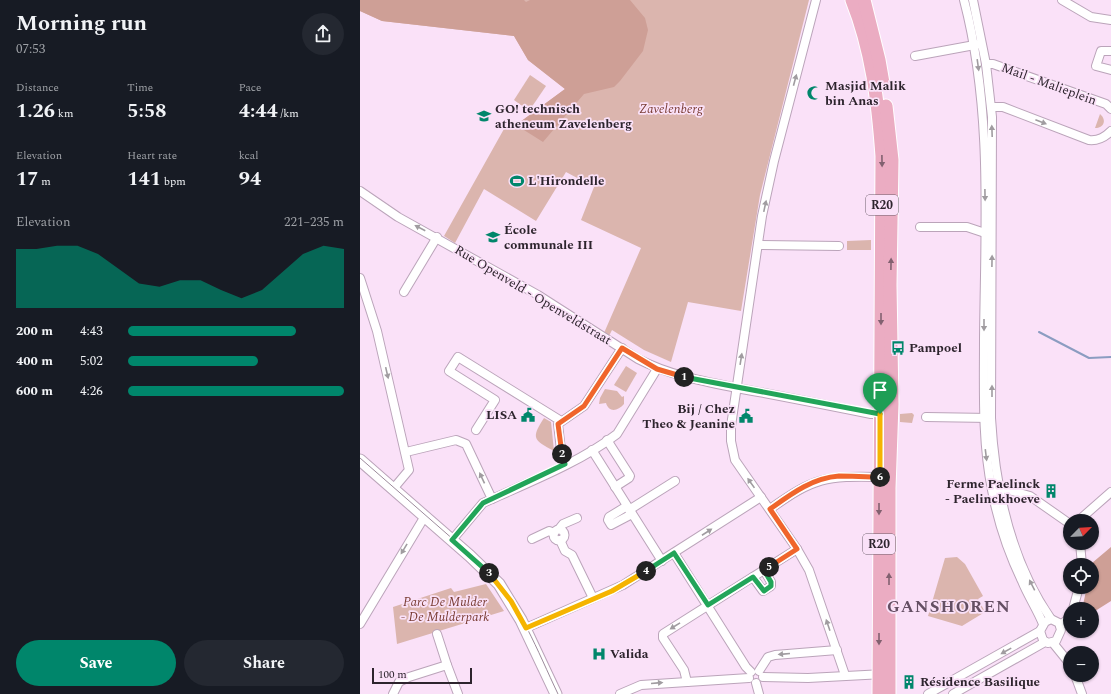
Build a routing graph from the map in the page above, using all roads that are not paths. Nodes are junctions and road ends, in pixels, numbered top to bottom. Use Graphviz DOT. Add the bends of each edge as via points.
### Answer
graph roads {
  1 [pos="816,0"];
  2 [pos="852,0"];
  3 [pos="864,0"];
  4 [pos="964,0"];
  5 [pos="973,0"];
  6 [pos="1062,0"];
  7 [pos="1111,20"];
  8 [pos="978,44"];
  9 [pos="1111,51"];
  10 [pos="915,56"];
  11 [pos="986,64"];
  12 [pos="1111,70"];
  13 [pos="991,107"];
  14 [pos="1111,109"];
  15 [pos="1111,131"];
  16 [pos="360,191"];
  17 [pos="920,227"];
  18 [pos="989,234"];
  19 [pos="437,237"];
  20 [pos="758,245"];
  21 [pos="839,246"];
  22 [pos="360,278"];
  23 [pos="404,292"];
  24 [pos="622,348"];
  25 [pos="657,369"];
  26 [pos="737,388"];
  27 [pos="886,415"];
  28 [pos="926,417"];
  29 [pos="988,418"];
  30 [pos="560,421"];
  31 [pos="476,430"];
  32 [pos="607,440"];
  33 [pos="592,450"];
  34 [pos="406,452"];
  35 [pos="360,460"];
  36 [pos="565,464"];
  37 [pos="880,477"];
  38 [pos="675,481"];
  39 [pos="615,487"];
  40 [pos="998,487"];
  41 [pos="393,489"];
  42 [pos="1111,492"];
  43 [pos="761,497"];
  44 [pos="492,499"];
  45 [pos="770,509"];
  46 [pos="629,510"];
  47 [pos="1086,514"];
  48 [pos="425,516"];
  49 [pos="577,518"];
  50 [pos="1063,519"];
  51 [pos="557,531"];
  52 [pos="532,539"];
  53 [pos="452,540"];
  54 [pos="797,549"];
  55 [pos="674,553"];
  56 [pos="662,561"];
  57 [pos="764,570"];
  58 [pos="753,577"];
  59 [pos="593,598"];
  60 [pos="708,605"];
  61 [pos="1051,619"];
  62 [pos="1063,623"];
  63 [pos="360,624"];
  64 [pos="1060,625"];
  65 [pos="526,628"];
  66 [pos="1042,628"];
  67 [pos="437,634"];
  68 [pos="1049,643"];
  69 [pos="837,650"];
  70 [pos="1063,657"];
  71 [pos="447,665"];
  72 [pos="884,674"];
  73 [pos="846,675"];
  74 [pos="756,676"];
  75 [pos="951,681"];
  76 [pos="687,682"];
  77 [pos="1078,682"];
  78 [pos="956,693"];
  79 [pos="393,694"];
  80 [pos="458,694"];
  81 [pos="556,694"];
  82 [pos="620,694"];
  83 [pos="759,694"];
  84 [pos="879,694"];
  85 [pos="889,694"];
  86 [pos="928,694"];
  87 [pos="1082,694"];
  20 -- 1 [label="street, one-way" via="774,161"];
  2 -- 27 [label="main road, R20, one-way" via="872,69 882,156"];
  27 -- 3 [label="main road, R20, one-way" via="892,160 879,60"];
  4 -- 8 [label="street"];
  5 -- 8 [label="street"];
  6 -- 7 [label="street" via="1091,17"];
  8 -- 10 [label="street"];
  8 -- 11 [label="street"];
  8 -- 18 [label="street, one-way"];
  9 -- 12 [label="street" via="1101,51 1096,66"];
  11 -- 13 [label="street"];
  11 -- 14 [label="street, Mail - Malieplein" via="993,64 1106,104"];
  13 -- 15 [label="street, one-way" via="1003,107 1090,140 1104,137"];
  18 -- 13 [label="street, one-way"];
  19 -- 16 [label="street, Rue Openveld - Openveldstraat, one-way" via="398,217"];
  17 -- 18 [label="street" via="967,227"];
  18 -- 29 [label="street"];
  19 -- 23 [label="street"];
  19 -- 24 [label="street, Rue Openveld - Openveldstraat" via="531,291"];
  20 -- 21 [label="street"];
  26 -- 20 [label="street, one-way"];
  22 -- 34 [label="street, one-way" via="375,322"];
  24 -- 25 [label="street, Rue Openveld - Openveldstraat"];
  24 -- 30 [label="street" via="584,406"];
  25 -- 26 [label="street, Rue Openveld - Openveldstraat"];
  25 -- 32 [label="street" via="616,434"];
  26 -- 27 [label="street, Rue Openveld - Openveldstraat"];
  43 -- 26 [label="street, one-way" via="734,455 731,426"];
  27 -- 37 [label="main road, R20"];
  72 -- 27 [label="main road, R20, one-way" via="889,488"];
  28 -- 29 [label="street"];
  29 -- 40 [label="street"];
  29 -- 66 [label="street, one-way" via="986,452 998,518 1014,565"];
  30 -- 31 [label="street" via="458,357 448,371 495,400"];
  30 -- 36 [label="street" via="558,429"];
  32 -- 33 [label="street"];
  32 -- 39 [label="street" via="630,476"];
  33 -- 36 [label="street"];
  33 -- 39 [label="street"];
  34 -- 41 [label="street" via="409,470"];
  44 -- 34 [label="street, one-way" via="466,444 462,441 456,440"];
  35 -- 41 [label="main road"];
  36 -- 44 [label="street"];
  37 -- 45 [label="street" via="840,476 821,479 798,489"];
  37 -- 72 [label="main road, R20, one-way"];
  38 -- 46 [label="street"];
  39 -- 46 [label="street"];
  40 -- 50 [label="street" via="1030,496"];
  61 -- 40 [label="street, one-way" via="1022,563 1005,516"];
  41 -- 48 [label="main road"];
  42 -- 47 [label="street"];
  43 -- 45 [label="street"];
  55 -- 43 [label="street, one-way"];
  44 -- 53 [label="street" via="483,503"];
  45 -- 54 [label="street"];
  46 -- 56 [label="street"];
  48 -- 53 [label="main road"];
  48 -- 63 [label="street, one-way"];
  49 -- 51 [label="street" via="563,524"];
  51 -- 52 [label="street" via="549,531"];
  51 -- 59 [label="street" via="564,534 560,540 565,551 572,555"];
  53 -- 65 [label="main road" via="499,584"];
  54 -- 57 [label="street"];
  69 -- 54 [label="street, one-way" via="809,570"];
  55 -- 56 [label="street"];
  55 -- 60 [label="street"];
  56 -- 59 [label="street" via="623,585"];
  57 -- 58 [label="street"];
  57 -- 58 [label="street" via="771,586 764,591"];
  58 -- 60 [label="street"];
  59 -- 65 [label="street"];
  60 -- 74 [label="street" via="746,667"];
  60 -- 76 [label="street, one-way" via="663,634 684,670"];
  61 -- 64 [label="street"];
  61 -- 66 [label="street"];
  62 -- 64 [label="street"];
  64 -- 68 [label="street" via="1059,638"];
  65 -- 81 [label="main road"];
  66 -- 68 [label="street"];
  66 -- 75 [label="street, one-way"];
  67 -- 71 [label="street"];
  68 -- 70 [label="street"];
  68 -- 78 [label="street"];
  69 -- 73 [label="street"];
  69 -- 74 [label="street, one-way" via="775,655 768,658"];
  71 -- 79 [label="street" via="409,677 400,682"];
  71 -- 80 [label="street"];
  72 -- 73 [label="street"];
  72 -- 84 [label="main road, R20"];
  72 -- 85 [label="main road, R20"];
  73 -- 74 [label="street" via="808,678"];
  74 -- 76 [label="street"];
  74 -- 83 [label="street"];
  75 -- 78 [label="street"];
  75 -- 86 [label="street"];
  82 -- 76 [label="street, one-way" via="640,685"];
  77 -- 87 [label="street"];
}
